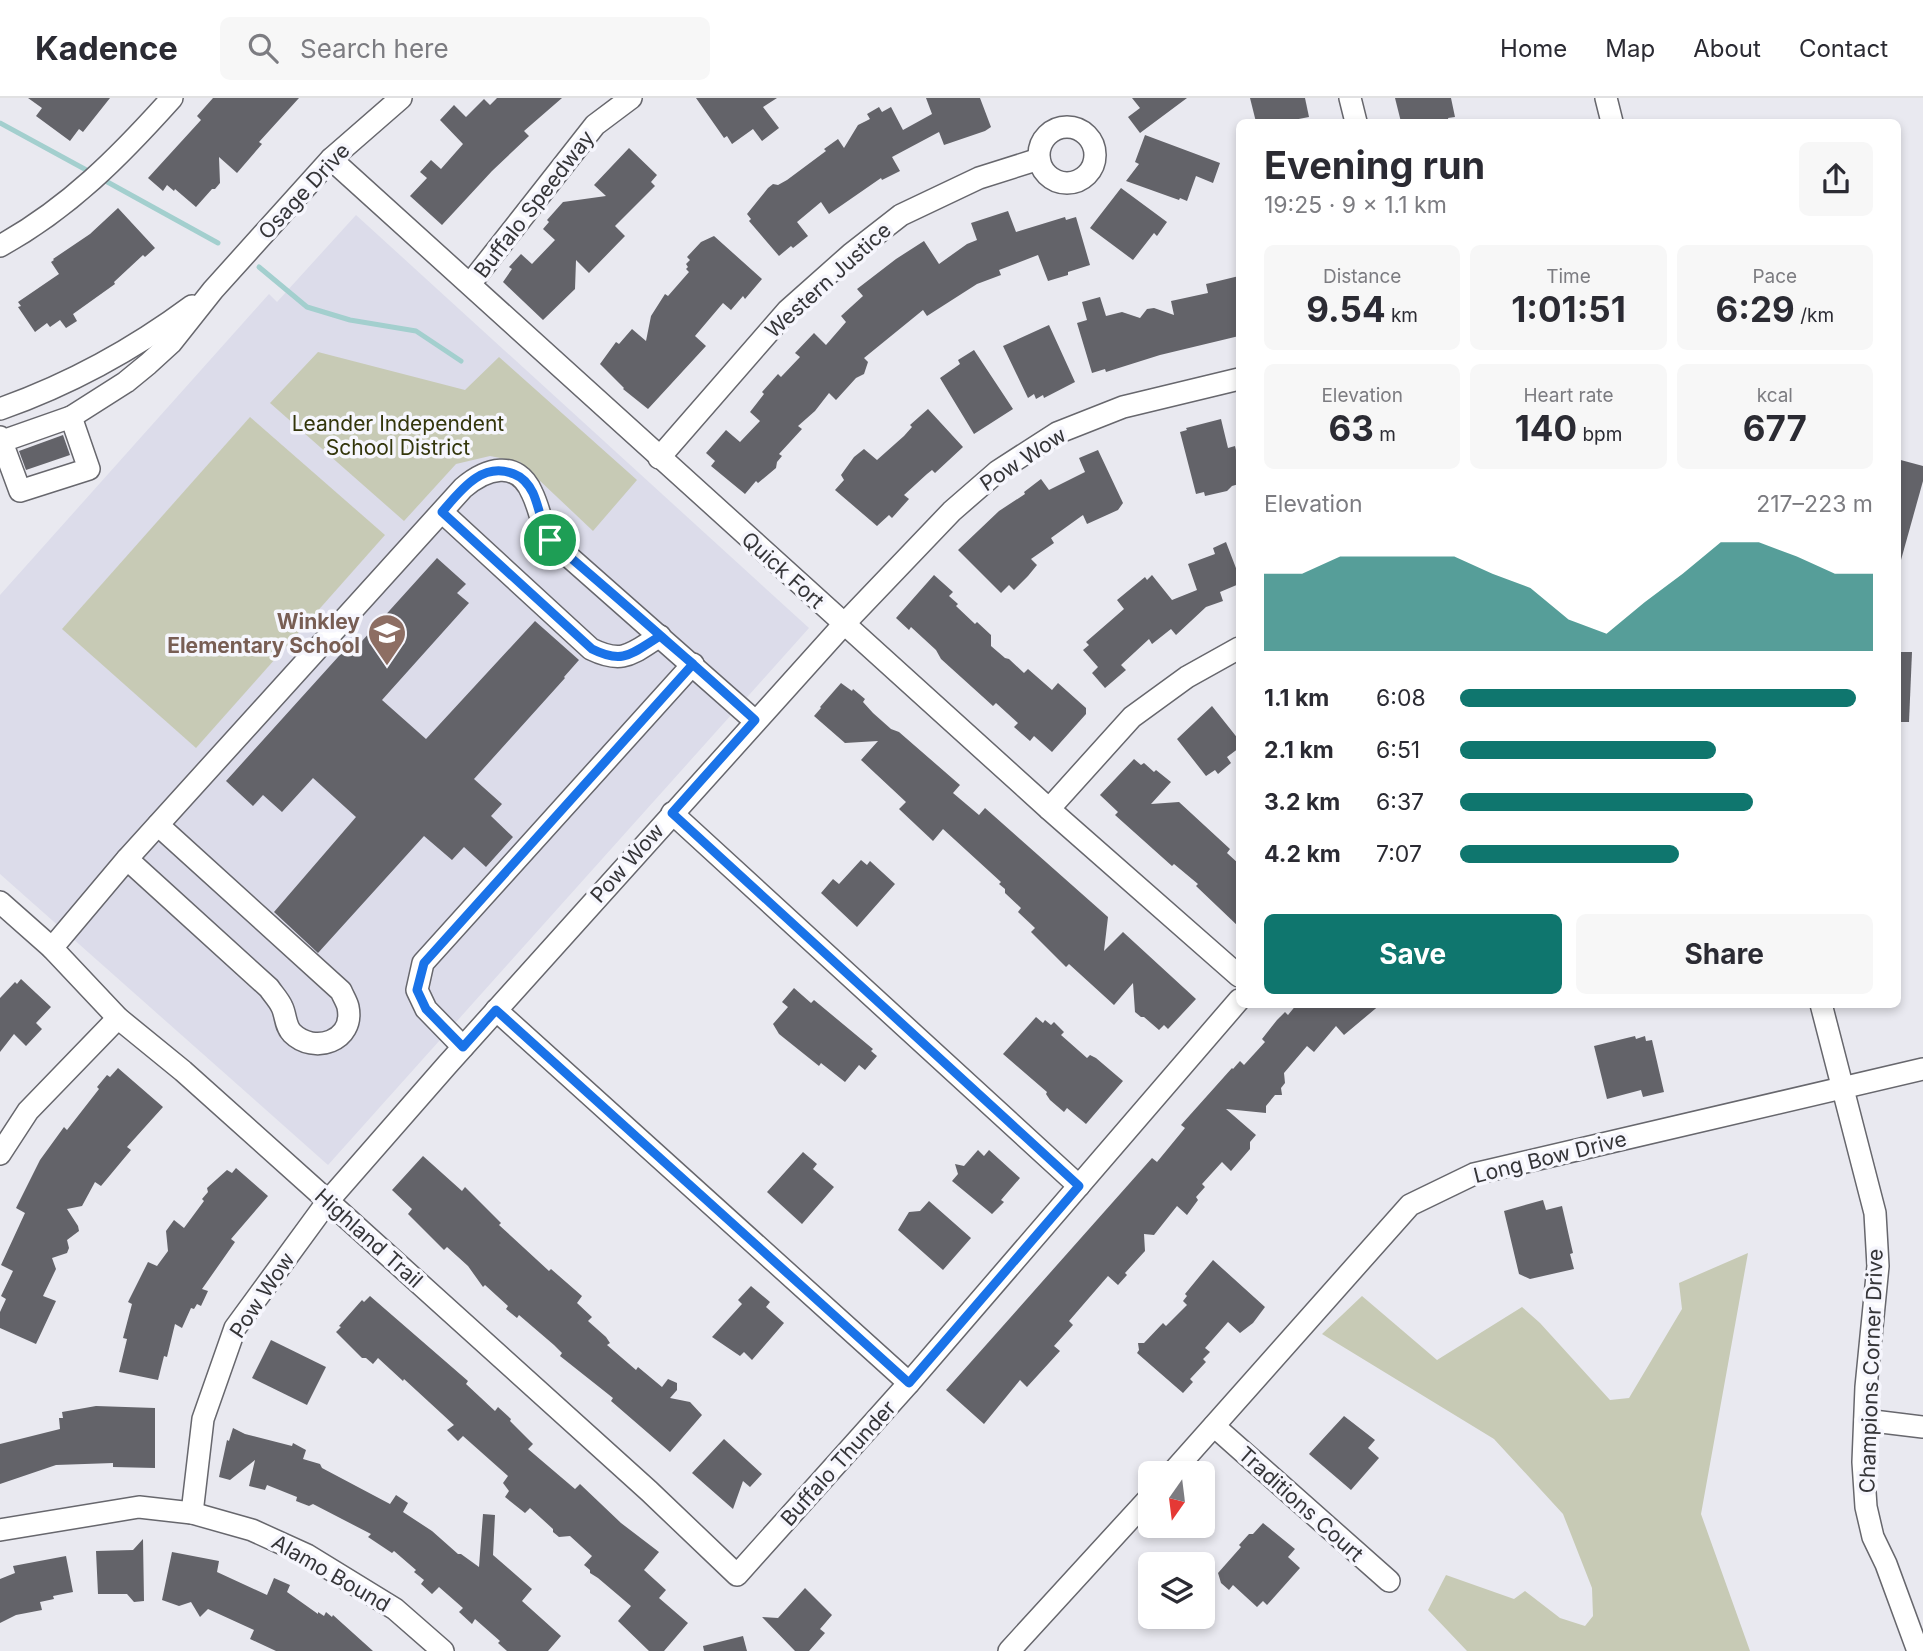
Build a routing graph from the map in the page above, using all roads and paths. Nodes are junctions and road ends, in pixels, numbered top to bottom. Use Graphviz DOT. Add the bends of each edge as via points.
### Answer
graph roads {
  1 [pos="172,98"];
  2 [pos="401,98"];
  3 [pos="631,98"];
  4 [pos="1350,98"];
  5 [pos="1606,98"];
  6 [pos="1355,119"];
  7 [pos="1611,119"];
  8 [pos="331,159"];
  9 [pos="1039,159"];
  10 [pos="0,246"];
  11 [pos="470,284"];
  12 [pos="213,290"];
  13 [pos="1236,380"];
  14 [pos="0,409"];
  15 [pos="71,417"];
  16 [pos="1,440"];
  17 [pos="659,458"];
  18 [pos="442,512"];
  19 [pos="844,624"];
  20 [pos="660,636"];
  21 [pos="1236,650"];
  22 [pos="693,664"];
  23 [pos="755,720"];
  24 [pos="1049,809"];
  25 [pos="672,813"];
  26 [pos="158,825"];
  27 [pos="127,859"];
  28 [pos="0,902"];
  29 [pos="52,948"];
  30 [pos="1236,973"];
  31 [pos="1236,1003"];
  32 [pos="1822,1008"];
  33 [pos="496,1010"];
  34 [pos="118,1018"];
  35 [pos="463,1047"];
  36 [pos="1923,1069"];
  37 [pos="1842,1088"];
  38 [pos="0,1154"];
  39 [pos="1079,1186"];
  40 [pos="328,1201"];
  41 [pos="909,1383"];
  42 [pos="1865,1420"];
  43 [pos="1214,1426"];
  44 [pos="1923,1427"];
  45 [pos="1183,1461"];
  46 [pos="1138,1510"];
  47 [pos="192,1513"];
  48 [pos="0,1530"];
  49 [pos="737,1575"];
  50 [pos="1389,1581"];
  51 [pos="443,1651"];
  52 [pos="1009,1651"];
  53 [pos="1918,1651"];
  1 -- 10 [label="street" via="85,189"];
  2 -- 8 [label="street, Osage Drive"];
  3 -- 11 [label="street, Buffalo Speedway" via="595,125"];
  4 -- 6 [label="street"];
  5 -- 7 [label="street"];
  8 -- 11 [label="street, Quick Fort"];
  8 -- 12 [label="street, Osage Drive"];
  9 -- 17 [label="street, Western Justice" via="979,178 901,215 851,254 788,310"];
  11 -- 17 [label="street, Quick Fort"];
  12 -- 14 [label="street, Osage Drive" via="117,355"];
  12 -- 15 [label="street, Osage Drive" via="148,364"];
  13 -- 19 [label="street, Pow Wow" via="1123,407 1058,433 998,471 952,510"];
  15 -- 16 [label="street, Osage Drive"];
  15 -- 16 [label="street" via="89,469 20,491"];
  17 -- 19 [label="street, Quick Fort"];
  18 -- 20 [label="street" via="592,649 609,657 624,657"];
  18 -- 20 [label="street" via="484,473 507,471 520,476 532,491 550,540"];
  18 -- 26 [label="street"];
  19 -- 23 [label="street, Pow Wow"];
  19 -- 24 [label="street, Quick Fort"];
  20 -- 22 [label="street"];
  21 -- 24 [label="street" via="1132,716"];
  22 -- 23 [label="street"];
  22 -- 35 [label="street" via="424,963 417,990 426,1009"];
  23 -- 25 [label="street, Pow Wow"];
  24 -- 30 [label="street, Quick Fort"];
  25 -- 33 [label="street, Pow Wow"];
  25 -- 39 [label="street"];
  26 -- 27 [label="street"];
  26 -- 27 [label="street" via="341,991 348,1007 342,1033 320,1045 293,1034 269,988"];
  27 -- 29 [label="street"];
  28 -- 29 [label="street, Highland Trail"];
  29 -- 34 [label="street, Highland Trail"];
  31 -- 39 [label="street, Buffalo Thunder"];
  32 -- 37 [label="street, Champions Corner Drive"];
  33 -- 35 [label="street, Pow Wow"];
  33 -- 41 [label="street"];
  34 -- 38 [label="street" via="27,1111"];
  34 -- 40 [label="street, Highland Trail"];
  35 -- 40 [label="street, Pow Wow"];
  36 -- 37 [label="street, Long Bow Drive"];
  37 -- 42 [label="street, Champions Corner Drive" via="1876,1226 1878,1266"];
  37 -- 43 [label="street, Long Bow Drive" via="1474,1174 1410,1205"];
  39 -- 41 [label="street, Buffalo Thunder"];
  40 -- 47 [label="street, Pow Wow" via="235,1328 203,1419"];
  40 -- 49 [label="street, Highland Trail"];
  41 -- 49 [label="street, Buffalo Thunder"];
  42 -- 44 [label="street"];
  42 -- 53 [label="street, Champions Corner Drive" via="1866,1507 1873,1537"];
  43 -- 45 [label="street, Long Bow Drive"];
  43 -- 50 [label="street, Traditions Court"];
  46 -- 52 [label="street"];
  47 -- 48 [label="street, Alamo Bound" via="139,1507"];
  47 -- 51 [label="street, Alamo Bound" via="252,1530 307,1555 395,1609"];
}
